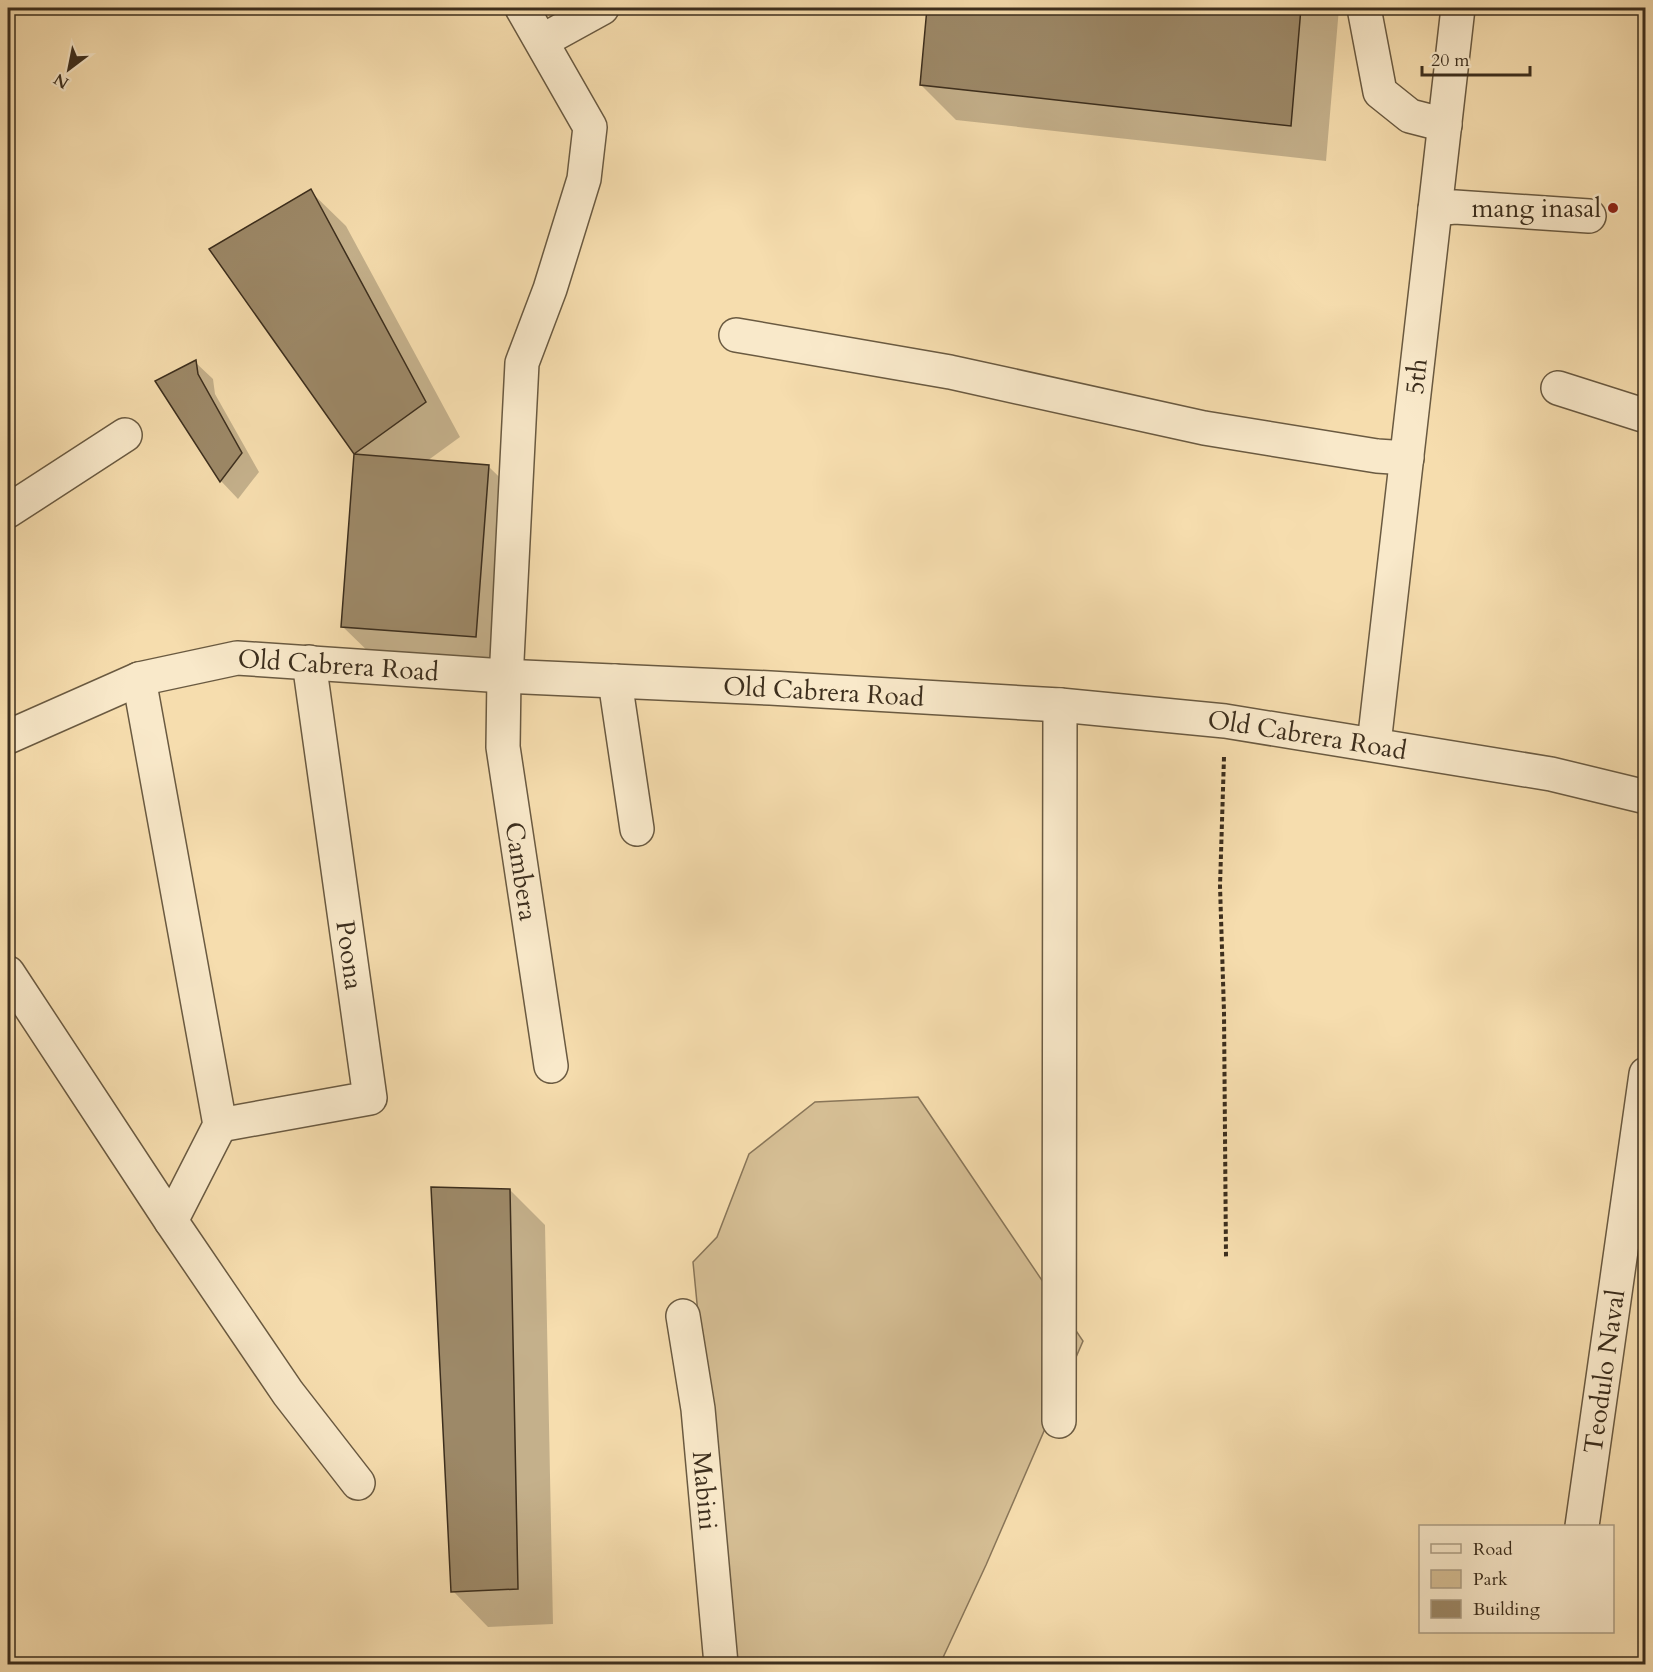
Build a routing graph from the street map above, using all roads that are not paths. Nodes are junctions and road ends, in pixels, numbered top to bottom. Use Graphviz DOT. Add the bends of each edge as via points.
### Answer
graph roads {
  1 [pos="522,8"];
  2 [pos="602,8"];
  3 [pos="1364,8"];
  4 [pos="1458,8"];
  5 [pos="542,41"];
  6 [pos="1445,125"];
  7 [pos="1435,209"];
  8 [pos="1589,216"];
  9 [pos="736,335"];
  10 [pos="1558,388"];
  11 [pos="1646,416"];
  12 [pos="125,435"];
  13 [pos="1407,458"];
  14 [pos="8,511"];
  15 [pos="309,662"];
  16 [pos="504,676"];
  17 [pos="139,679"];
  18 [pos="615,681"];
  19 [pos="1060,705"];
  20 [pos="8,737"];
  21 [pos="1374,744"];
  22 [pos="1646,797"];
  23 [pos="637,829"];
  24 [pos="8,973"];
  25 [pos="551,1066"];
  26 [pos="1646,1074"];
  27 [pos="220,1125"];
  28 [pos="171,1221"];
  29 [pos="683,1316"];
  30 [pos="1059,1421"];
  31 [pos="358,1483"];
  32 [pos="1582,1525"];
  33 [pos="721,1665"];
  1 -- 5 [label="street, Cambera"];
  2 -- 5 [label="street"];
  3 -- 6 [label="street" via="1380,92 1410,116"];
  4 -- 6 [label="street, 5th"];
  5 -- 16 [label="street, Cambera" via="590,128 584,179 522,363"];
  6 -- 7 [label="street, 5th"];
  7 -- 8 [label="street"];
  7 -- 13 [label="street, 5th"];
  9 -- 13 [label="street" via="950,372 1204,428"];
  10 -- 11 [label="street"];
  12 -- 14 [label="street"];
  13 -- 21 [label="street, 5th"];
  15 -- 16 [label="street, Old Cabrera Road"];
  15 -- 17 [label="street, Old Cabrera Road" via="237,658"];
  15 -- 27 [label="street, Poona" via="370,1098"];
  16 -- 18 [label="street, Old Cabrera Road"];
  16 -- 25 [label="street, Cambera" via="503,747"];
  17 -- 20 [label="street, Old Cabrera Road"];
  17 -- 27 [label="street"];
  18 -- 19 [label="street, Old Cabrera Road"];
  18 -- 23 [label="street"];
  19 -- 21 [label="street, Old Cabrera Road" via="1225,721"];
  19 -- 30 [label="street"];
  21 -- 22 [label="street, Old Cabrera Road" via="1551,774"];
  24 -- 28 [label="street"];
  26 -- 32 [label="street, Teodulo Naval"];
  27 -- 28 [label="street"];
  28 -- 31 [label="street" via="288,1393"];
  29 -- 33 [label="street, Mabini" via="698,1409"];
}
